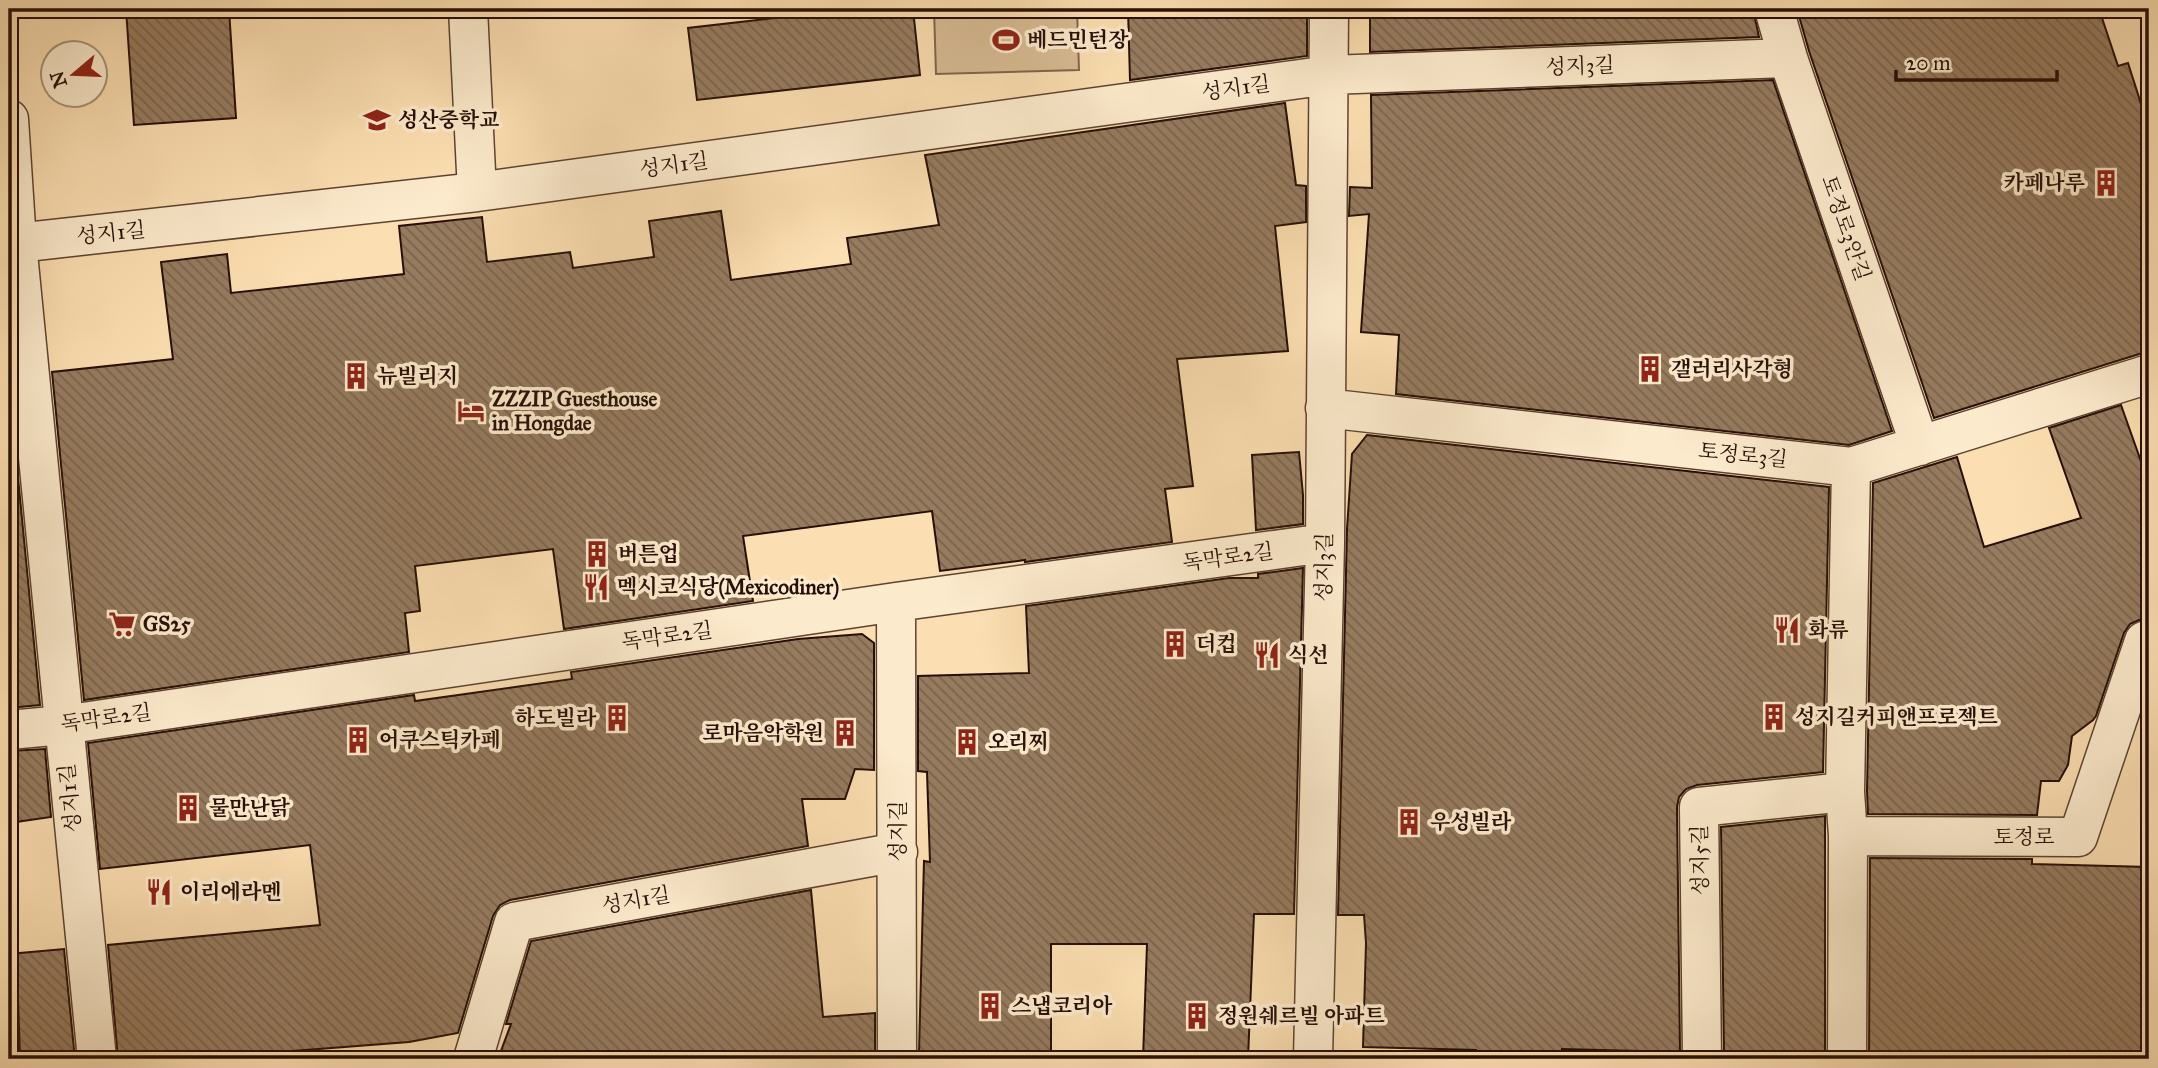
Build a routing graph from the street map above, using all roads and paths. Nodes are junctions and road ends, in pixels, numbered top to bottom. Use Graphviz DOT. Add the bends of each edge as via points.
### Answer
graph roads {
  1 [pos="468,9"];
  2 [pos="1329,9"];
  3 [pos="1774,9"];
  4 [pos="1788,58"];
  5 [pos="1329,75"];
  6 [pos="9,119"];
  7 [pos="477,192"];
  8 [pos="17,243"];
  9 [pos="2149,374"];
  10 [pos="1325,408"];
  11 [pos="1920,446"];
  12 [pos="1851,467"];
  13 [pos="1325,544"];
  14 [pos="896,602"];
  15 [pos="2144,642"];
  16 [pos="63,725"];
  17 [pos="9,730"];
  18 [pos="1846,792"];
  19 [pos="1848,836"];
  20 [pos="898,852"];
  21 [pos="96,1048"];
  22 [pos="64,1059"];
  23 [pos="473,1059"];
  24 [pos="897,1059"];
  25 [pos="1313,1059"];
  26 [pos="1702,1059"];
  27 [pos="1847,1059"];
  1 -- 7 [label="street"];
  2 -- 5 [label="street, 성지3길"];
  3 -- 4 [label="street, 토정로3안길"];
  4 -- 5 [label="street, 성지3길"];
  4 -- 11 [label="street, 토정로3안길"];
  5 -- 7 [label="street, 성지1길"];
  5 -- 10 [label="street, 성지3길"];
  6 -- 8 [label="street, 성지1길"];
  7 -- 8 [label="street, 성지1길"];
  8 -- 16 [label="street, 성지1길"];
  9 -- 11 [label="street, 토정로3길"];
  10 -- 12 [label="street, 토정로3길"];
  10 -- 13 [label="street, 성지3길"];
  11 -- 12 [label="street, 토정로3길"];
  12 -- 18 [label="street"];
  13 -- 14 [label="street, 독막로2길"];
  13 -- 25 [label="street, 성지3길"];
  14 -- 16 [label="street, 독막로2길"];
  14 -- 20 [label="street, 성지길"];
  15 -- 19 [label="street, 토정로" via="2078,837"];
  16 -- 17 [label="street, 독막로2길"];
  16 -- 21 [label="street, 성지1길"];
  18 -- 19 [label="street"];
  18 -- 26 [label="street, 성지5길" via="1699,807"];
  19 -- 27 [label="street"];
  20 -- 23 [label="street, 성지1길" via="514,922"];
  20 -- 24 [label="street, 성지길"];
  21 -- 22 [label="street"];
}
